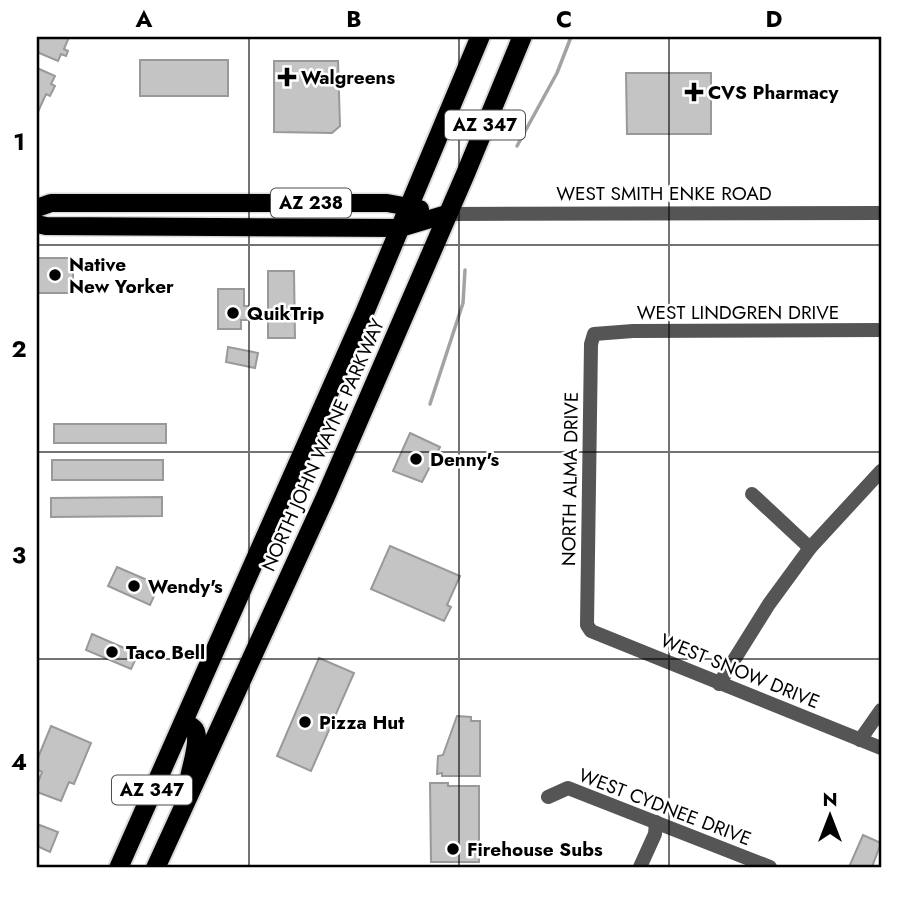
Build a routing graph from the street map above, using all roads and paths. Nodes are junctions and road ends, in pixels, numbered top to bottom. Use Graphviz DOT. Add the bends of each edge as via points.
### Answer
graph roads {
  1 [pos="480,37"];
  2 [pos="522,37"];
  3 [pos="214,203"];
  4 [pos="408,207"];
  5 [pos="37,208"];
  6 [pos="881,213"];
  7 [pos="447,214"];
  8 [pos="37,224"];
  9 [pos="117,226"];
  10 [pos="400,228"];
  11 [pos="881,330"];
  12 [pos="594,334"];
  13 [pos="881,471"];
  14 [pos="752,494"];
  15 [pos="810,548"];
  16 [pos="587,625"];
  17 [pos="719,684"];
  18 [pos="881,710"];
  19 [pos="184,722"];
  20 [pos="860,740"];
  21 [pos="881,748"];
  22 [pos="548,797"];
  23 [pos="182,810"];
  24 [pos="656,822"];
  25 [pos="119,867"];
  26 [pos="156,867"];
  27 [pos="640,867"];
  28 [pos="770,867"];
  1 -- 4 [label="highway, AZ 347"];
  2 -- 7 [label="highway, NORTH JOHN WAYNE PARKWAY / AZ 347"];
  3 -- 4 [label="main road, WEST SMITH ENKE ROAD / AZ 238" via="387,203"];
  3 -- 5 [label="main road, WEST SMITH ENKE ROAD / AZ 238" via="51,203"];
  3 -- 9 [label="main road" via="198,213 130,214"];
  4 -- 7 [label="main road, WEST SMITH ENKE ROAD / AZ 238"];
  4 -- 10 [label="highway, AZ 347"];
  6 -- 7 [label="street, WEST SMITH ENKE ROAD"];
  7 -- 10 [label="main road, WEST SMITH ENKE ROAD / AZ 238"];
  7 -- 23 [label="highway, NORTH JOHN WAYNE PARKWAY / AZ 347" via="315,522"];
  8 -- 9 [label="main road, WEST SMITH ENKE ROAD / AZ 238"];
  9 -- 10 [label="main road, WEST SMITH ENKE ROAD / AZ 238"];
  10 -- 19 [label="highway, AZ 347"];
  11 -- 12 [label="street, WEST LINDGREN DRIVE"];
  12 -- 16 [label="street, NORTH ALMA DRIVE"];
  13 -- 15 [label="street"];
  14 -- 15 [label="street"];
  15 -- 17 [label="street"];
  16 -- 17 [label="street, WEST SNOW DRIVE"];
  17 -- 20 [label="street, WEST SNOW DRIVE"];
  18 -- 20 [label="street"];
  19 -- 23 [label="highway" via="195,729 197,738"];
  19 -- 25 [label="highway, AZ 347"];
  20 -- 21 [label="street, WEST SNOW DRIVE"];
  22 -- 24 [label="street, WEST CYDNEE DRIVE" via="568,788"];
  23 -- 26 [label="highway, NORTH JOHN WAYNE PARKWAY / AZ 347"];
  24 -- 27 [label="street"];
  24 -- 28 [label="street, WEST CYDNEE DRIVE"];
}
